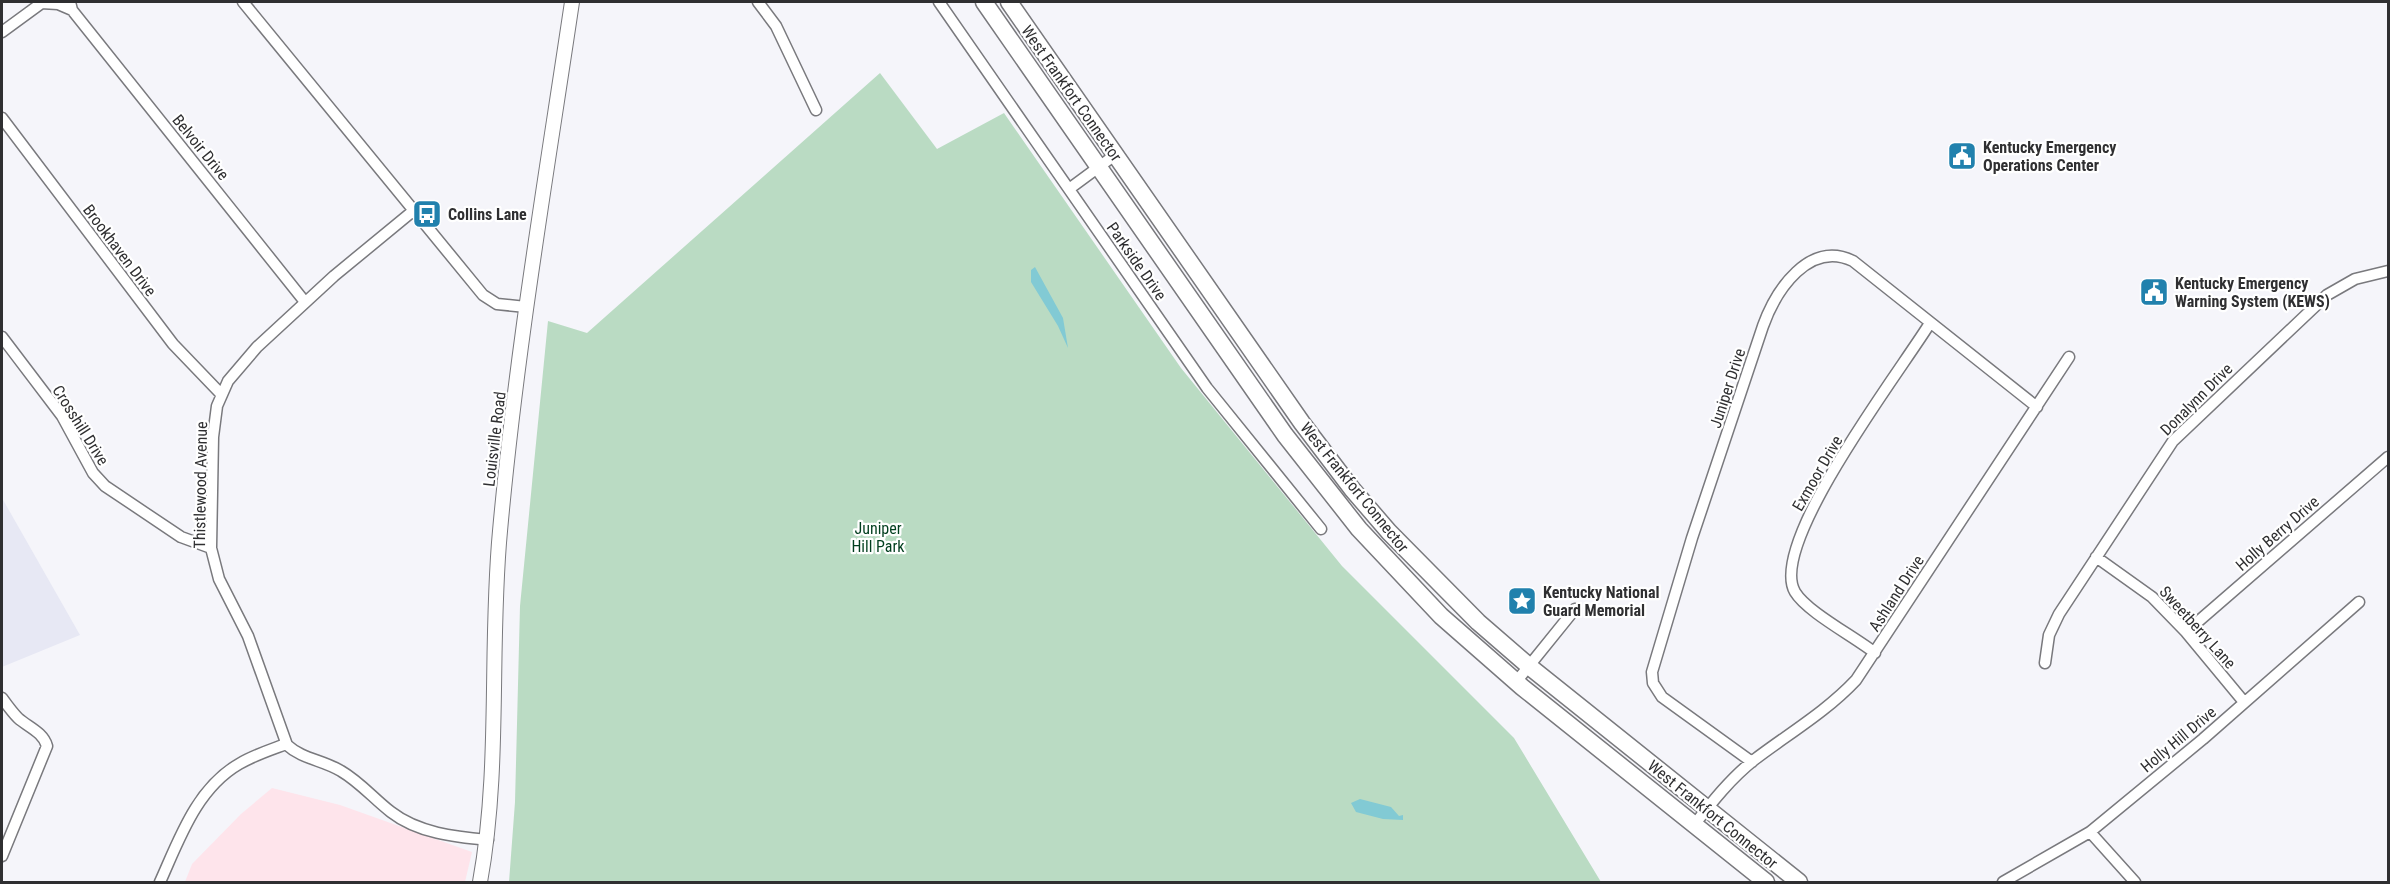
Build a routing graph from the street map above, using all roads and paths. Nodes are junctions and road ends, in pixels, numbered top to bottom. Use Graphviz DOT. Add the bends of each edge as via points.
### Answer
graph roads {
  1 [pos="42,2"];
  2 [pos="243,2"];
  3 [pos="572,2"];
  4 [pos="758,2"];
  5 [pos="939,2"];
  6 [pos="984,2"];
  7 [pos="1009,2"];
  8 [pos="71,6"];
  9 [pos="2,32"];
  10 [pos="816,110"];
  11 [pos="2,118"];
  12 [pos="1115,155"];
  13 [pos="1099,167"];
  14 [pos="1069,189"];
  15 [pos="413,211"];
  16 [pos="2388,271"];
  17 [pos="305,302"];
  18 [pos="526,307"];
  19 [pos="1930,323"];
  20 [pos="2,337"];
  21 [pos="2069,357"];
  22 [pos="221,394"];
  23 [pos="2037,407"];
  24 [pos="2388,457"];
  25 [pos="1321,530"];
  26 [pos="211,548"];
  27 [pos="2096,557"];
  28 [pos="2359,602"];
  29 [pos="1575,609"];
  30 [pos="2186,632"];
  31 [pos="1875,653"];
  32 [pos="2045,663"];
  33 [pos="1530,667"];
  34 [pos="1516,682"];
  35 [pos="2,698"];
  36 [pos="2244,702"];
  37 [pos="286,744"];
  38 [pos="1752,762"];
  39 [pos="1707,809"];
  40 [pos="1694,825"];
  41 [pos="2090,832"];
  42 [pos="488,840"];
  43 [pos="2,856"];
  44 [pos="160,882"];
  45 [pos="480,882"];
  46 [pos="1766,882"];
  47 [pos="1799,882"];
  48 [pos="2003,882"];
  49 [pos="2135,882"];
  1 -- 8 [label="street, Belvoir Drive"];
  1 -- 9 [label="street"];
  2 -- 15 [label="street"];
  3 -- 18 [label="main road, Louisville Road"];
  4 -- 10 [label="street" via="776,26"];
  5 -- 14 [label="street, Parkside Drive"];
  6 -- 13 [label="highway, West Frankfort Connector"];
  7 -- 12 [label="highway, West Frankfort Connector"];
  8 -- 17 [label="street, Belvoir Drive"];
  11 -- 22 [label="street, Brookhaven Drive" via="173,344"];
  12 -- 13 [label="street"];
  12 -- 33 [label="highway, West Frankfort Connector" via="1352,489 1425,571"];
  13 -- 14 [label="street"];
  13 -- 34 [label="highway, West Frankfort Connector" via="1340,506 1420,595"];
  14 -- 25 [label="street, Parkside Drive" via="1207,388"];
  15 -- 17 [label="street, Thistlewood Avenue"];
  15 -- 18 [label="street" via="490,301"];
  16 -- 27 [label="street, Donalynn Drive" via="2355,279 2327,295 2191,422 2164,454"];
  17 -- 22 [label="street, Thistlewood Avenue" via="241,364"];
  18 -- 42 [label="main road, Louisville Road" via="500,532"];
  19 -- 23 [label="street, Juniper Drive"];
  19 -- 31 [label="street, Exmoor Drive" via="1824,485 1792,566 1793,588 1802,600"];
  19 -- 38 [label="street, Juniper Drive" via="1858,264 1837,255 1816,259 1792,276 1768,311 1652,672 1653,683 1662,697"];
  20 -- 26 [label="street, Crosshill Drive" via="62,416 93,473 105,486 181,537"];
  21 -- 23 [label="street, Ashland Drive"];
  22 -- 26 [label="street, Thistlewood Avenue" via="213,437"];
  23 -- 31 [label="street, Ashland Drive"];
  24 -- 30 [label="street, Holly Berry Drive"];
  26 -- 37 [label="street, Thistlewood Avenue" via="219,579 248,636"];
  27 -- 30 [label="street, Sweetberry Lane" via="2152,597"];
  27 -- 32 [label="street, Donalynn Drive" via="2054,623"];
  28 -- 36 [label="street, Holly Hill Drive"];
  29 -- 33 [label="street"];
  30 -- 36 [label="street, Sweetberry Lane"];
  31 -- 38 [label="street, Ashland Drive" via="1844,692"];
  33 -- 34 [label="street"];
  33 -- 39 [label="highway, West Frankfort Connector"];
  34 -- 40 [label="highway, West Frankfort Connector"];
  35 -- 43 [label="street" via="17,716 40,733 47,746"];
  36 -- 41 [label="street, Holly Hill Drive"];
  37 -- 42 [label="street" via="301,755 343,772 409,824"];
  37 -- 44 [label="street" via="238,765 212,788 186,823"];
  38 -- 39 [label="street, Ashland Drive"];
  39 -- 40 [label="street, Ashland Drive"];
  39 -- 47 [label="highway, West Frankfort Connector"];
  40 -- 46 [label="highway, West Frankfort Connector"];
  41 -- 48 [label="street, Holly Hill Drive"];
  41 -- 49 [label="street"];
  42 -- 45 [label="main road, Louisville Road"];
}
